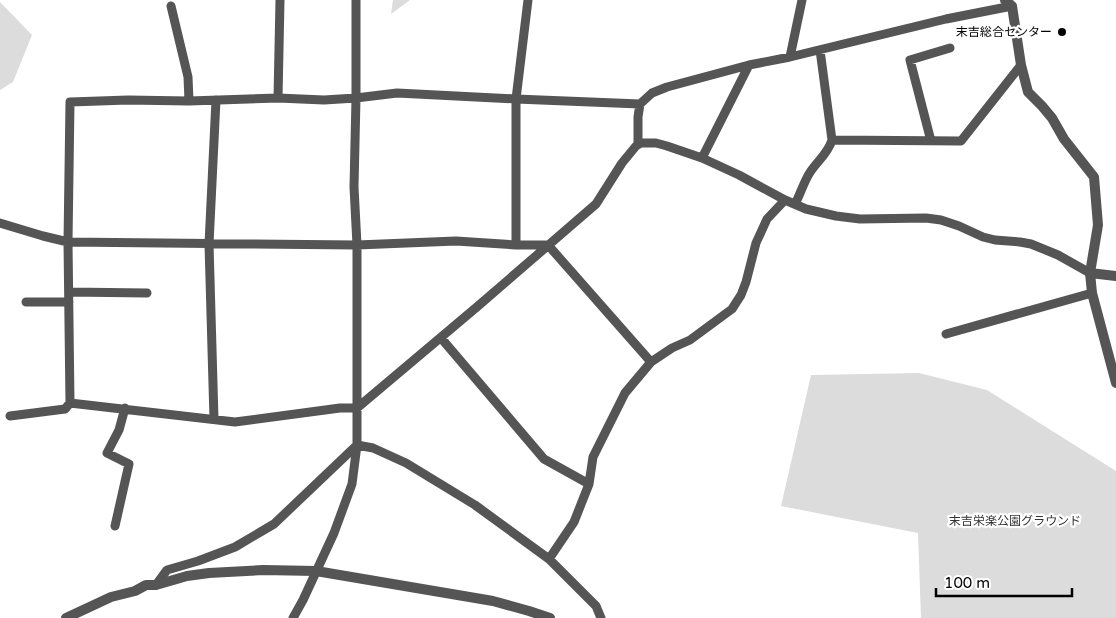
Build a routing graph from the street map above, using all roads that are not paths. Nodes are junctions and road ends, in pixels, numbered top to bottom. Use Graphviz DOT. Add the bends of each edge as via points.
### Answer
graph roads {
  1 [pos="280,0"];
  2 [pos="356,0"];
  3 [pos="528,0"];
  4 [pos="802,0"];
  5 [pos="1008,3"];
  6 [pos="171,6"];
  7 [pos="950,48"];
  8 [pos="820,50"];
  9 [pos="790,57"];
  10 [pos="749,65"];
  11 [pos="1021,65"];
  12 [pos="278,98"];
  13 [pos="356,98"];
  14 [pos="216,100"];
  15 [pos="516,100"];
  16 [pos="189,101"];
  17 [pos="640,104"];
  18 [pos="832,140"];
  19 [pos="931,141"];
  20 [pos="638,144"];
  21 [pos="702,158"];
  22 [pos="785,200"];
  23 [pos="795,204"];
  24 [pos="0,225"];
  25 [pos="68,242"];
  26 [pos="209,244"];
  27 [pos="548,244"];
  28 [pos="357,245"];
  29 [pos="516,245"];
  30 [pos="1090,273"];
  31 [pos="1116,276"];
  32 [pos="69,292"];
  33 [pos="147,293"];
  34 [pos="1092,293"];
  35 [pos="26,302"];
  36 [pos="69,302"];
  37 [pos="946,334"];
  38 [pos="440,338"];
  39 [pos="651,362"];
  40 [pos="1116,382"];
  41 [pos="70,403"];
  42 [pos="125,408"];
  43 [pos="357,408"];
  44 [pos="10,416"];
  45 [pos="214,419"];
  46 [pos="358,445"];
  47 [pos="589,484"];
  48 [pos="115,526"];
  49 [pos="549,559"];
  50 [pos="316,571"];
  51 [pos="156,585"];
  52 [pos="66,618"];
  53 [pos="293,618"];
  54 [pos="550,618"];
  55 [pos="601,618"];
  1 -- 12 [label="street"];
  2 -- 13 [label="street"];
  3 -- 15 [label="street"];
  4 -- 9 [label="street"];
  5 -- 8 [label="street"];
  5 -- 11 [label="street"];
  6 -- 16 [label="street" via="188,77"];
  7 -- 19 [label="street" via="910,60"];
  8 -- 9 [label="street"];
  8 -- 18 [label="street"];
  9 -- 10 [label="street"];
  10 -- 17 [label="street" via="652,93"];
  10 -- 21 [label="street"];
  11 -- 19 [label="street" via="962,141"];
  11 -- 30 [label="street" via="1028,92 1052,118 1094,177 1098,224"];
  12 -- 13 [label="street"];
  12 -- 14 [label="street"];
  13 -- 15 [label="street" via="397,93"];
  13 -- 28 [label="street" via="354,187"];
  14 -- 16 [label="street"];
  14 -- 26 [label="street"];
  15 -- 17 [label="street"];
  15 -- 29 [label="street"];
  16 -- 25 [label="street" via="70,102"];
  17 -- 20 [label="street"];
  18 -- 19 [label="street"];
  18 -- 23 [label="street" via="828,150 810,171"];
  20 -- 21 [label="street" via="656,143"];
  20 -- 27 [label="street" via="596,204"];
  21 -- 22 [label="street"];
  22 -- 23 [label="street"];
  22 -- 39 [label="street" via="767,219 756,243 741,295 732,309 690,340"];
  23 -- 30 [label="street" via="820,213 860,218 941,220 983,237 1031,244"];
  24 -- 25 [label="street"];
  25 -- 26 [label="street"];
  25 -- 32 [label="street"];
  26 -- 28 [label="street"];
  26 -- 45 [label="street"];
  27 -- 29 [label="street"];
  27 -- 38 [label="street"];
  27 -- 39 [label="street"];
  28 -- 29 [label="street" via="456,241"];
  28 -- 43 [label="street"];
  30 -- 31 [label="street"];
  30 -- 34 [label="street"];
  32 -- 33 [label="street"];
  32 -- 36 [label="street"];
  34 -- 37 [label="street"];
  34 -- 40 [label="street"];
  35 -- 36 [label="street"];
  36 -- 41 [label="street"];
  38 -- 43 [label="street"];
  38 -- 47 [label="street" via="544,459"];
  39 -- 47 [label="street" via="624,393 593,458"];
  41 -- 42 [label="street"];
  41 -- 44 [label="street" via="65,409"];
  42 -- 45 [label="street"];
  42 -- 48 [label="street" via="119,430 107,453 129,464"];
  43 -- 45 [label="street" via="235,422"];
  43 -- 46 [label="street"];
  46 -- 49 [label="street" via="406,463 475,505"];
  46 -- 50 [label="street" via="352,484"];
  46 -- 51 [label="street" via="274,524 235,546 168,570"];
  47 -- 49 [label="street" via="574,522"];
  49 -- 55 [label="street" via="596,606"];
  50 -- 51 [label="street" via="209,572"];
  50 -- 53 [label="street"];
  50 -- 54 [label="street" via="493,602"];
  51 -- 52 [label="street" via="111,597"];
}
